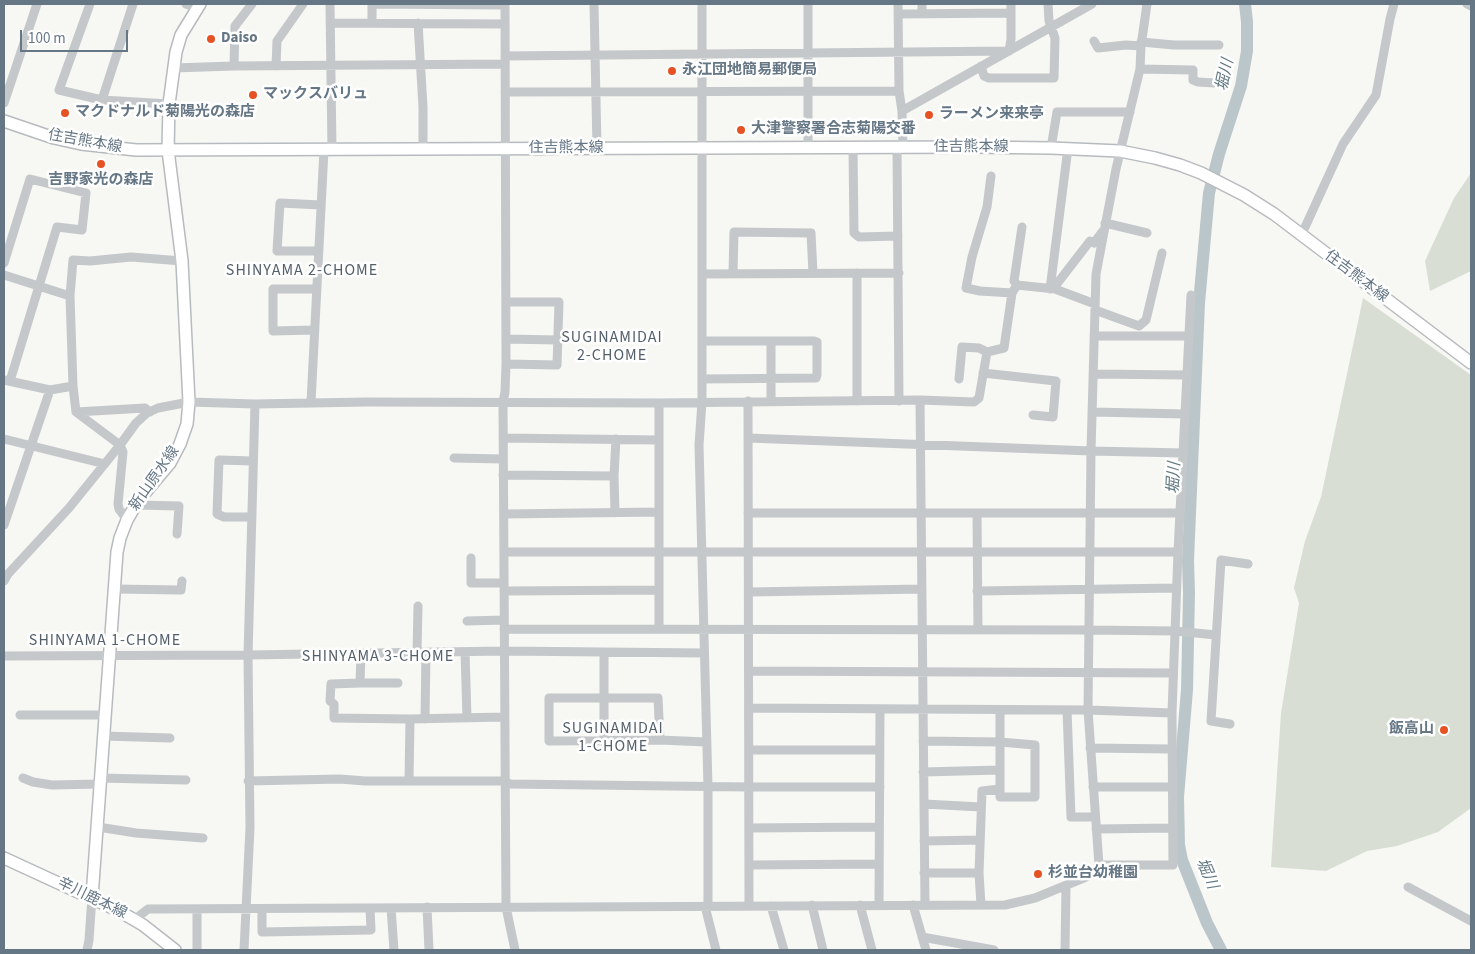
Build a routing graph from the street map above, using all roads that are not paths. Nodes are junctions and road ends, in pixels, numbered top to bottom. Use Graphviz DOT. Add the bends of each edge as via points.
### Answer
graph roads {
  1 [pos="36,4"];
  2 [pos="90,4"];
  3 [pos="132,4"];
  4 [pos="252,4"];
  5 [pos="303,4"];
  6 [pos="330,4"];
  7 [pos="505,4"];
  8 [pos="594,4"];
  9 [pos="702,4"];
  10 [pos="808,4"];
  11 [pos="898,4"];
  12 [pos="922,4"];
  13 [pos="966,4"];
  14 [pos="1048,4"];
  15 [pos="1092,4"];
  16 [pos="1147,4"];
  17 [pos="1394,4"];
  18 [pos="1467,4"];
  19 [pos="194,5"];
  20 [pos="1471,6"];
  21 [pos="1011,8"];
  22 [pos="1076,8"];
  23 [pos="898,14"];
  24 [pos="922,14"];
  25 [pos="966,14"];
  26 [pos="330,23"];
  27 [pos="372,23"];
  28 [pos="418,23"];
  29 [pos="505,24"];
  30 [pos="1051,27"];
  31 [pos="1094,41"];
  32 [pos="1141,44"];
  33 [pos="1219,45"];
  34 [pos="1009,51"];
  35 [pos="900,53"];
  36 [pos="808,54"];
  37 [pos="595,55"];
  38 [pos="703,55"];
  39 [pos="505,60"];
  40 [pos="421,64"];
  41 [pos="234,66"];
  42 [pos="276,66"];
  43 [pos="331,66"];
  44 [pos="981,66"];
  45 [pos="173,68"];
  46 [pos="1140,69"];
  47 [pos="1214,83"];
  48 [pos="899,91"];
  49 [pos="505,92"];
  50 [pos="702,92"];
  51 [pos="808,92"];
  52 [pos="596,93"];
  53 [pos="102,100"];
  54 [pos="4,103"];
  55 [pos="169,104"];
  56 [pos="902,111"];
  57 [pos="1130,112"];
  58 [pos="4,121"];
  59 [pos="597,148"];
  60 [pos="702,148"];
  61 [pos="853,148"];
  62 [pos="900,148"];
  63 [pos="1051,148"];
  64 [pos="1068,148"];
  65 [pos="505,149"];
  66 [pos="808,149"];
  67 [pos="168,150"];
  68 [pos="328,150"];
  69 [pos="423,150"];
  70 [pos="1120,151"];
  71 [pos="991,176"];
  72 [pos="321,205"];
  73 [pos="1022,227"];
  74 [pos="1104,227"];
  75 [pos="1146,233"];
  76 [pos="898,236"];
  77 [pos="1301,236"];
  78 [pos="319,251"];
  79 [pos="1162,253"];
  80 [pos="182,261"];
  81 [pos="4,263"];
  82 [pos="733,273"];
  83 [pos="813,273"];
  84 [pos="856,273"];
  85 [pos="899,273"];
  86 [pos="702,274"];
  87 [pos="4,275"];
  88 [pos="1017,285"];
  89 [pos="39,287"];
  90 [pos="316,289"];
  91 [pos="1053,289"];
  92 [pos="1012,293"];
  93 [pos="1191,295"];
  94 [pos="70,296"];
  95 [pos="506,302"];
  96 [pos="1095,307"];
  97 [pos="314,330"];
  98 [pos="1094,336"];
  99 [pos="1189,336"];
  100 [pos="506,339"];
  101 [pos="558,340"];
  102 [pos="702,341"];
  103 [pos="771,341"];
  104 [pos="987,352"];
  105 [pos="1471,363"];
  106 [pos="506,364"];
  107 [pos="983,373"];
  108 [pos="1093,374"];
  109 [pos="1187,375"];
  110 [pos="771,378"];
  111 [pos="702,379"];
  112 [pos="959,379"];
  113 [pos="7,380"];
  114 [pos="73,386"];
  115 [pos="50,390"];
  116 [pos="920,400"];
  117 [pos="748,401"];
  118 [pos="771,401"];
  119 [pos="857,401"];
  120 [pos="899,401"];
  121 [pos="189,402"];
  122 [pos="311,402"];
  123 [pos="503,402"];
  124 [pos="702,402"];
  125 [pos="658,403"];
  126 [pos="255,404"];
  127 [pos="76,412"];
  128 [pos="150,412"];
  129 [pos="1092,412"];
  130 [pos="1186,414"];
  131 [pos="1033,415"];
  132 [pos="503,438"];
  133 [pos="748,438"];
  134 [pos="4,439"];
  135 [pos="616,439"];
  136 [pos="659,440"];
  137 [pos="920,444"];
  138 [pos="30,445"];
  139 [pos="120,445"];
  140 [pos="1091,451"];
  141 [pos="1184,453"];
  142 [pos="454,458"];
  143 [pos="504,459"];
  144 [pos="253,461"];
  145 [pos="105,464"];
  146 [pos="503,475"];
  147 [pos="614,476"];
  148 [pos="136,505"];
  149 [pos="658,512"];
  150 [pos="615,513"];
  151 [pos="748,513"];
  152 [pos="1090,513"];
  153 [pos="1180,513"];
  154 [pos="504,514"];
  155 [pos="921,514"];
  156 [pos="977,514"];
  157 [pos="252,517"];
  158 [pos="127,520"];
  159 [pos="4,525"];
  160 [pos="177,534"];
  161 [pos="658,551"];
  162 [pos="748,551"];
  163 [pos="504,552"];
  164 [pos="702,552"];
  165 [pos="921,552"];
  166 [pos="977,552"];
  167 [pos="1090,552"];
  168 [pos="1178,552"];
  169 [pos="471,558"];
  170 [pos="1248,564"];
  171 [pos="5,575"];
  172 [pos="182,581"];
  173 [pos="504,587"];
  174 [pos="1176,588"];
  175 [pos="114,589"];
  176 [pos="1089,589"];
  177 [pos="658,590"];
  178 [pos="922,590"];
  179 [pos="977,590"];
  180 [pos="748,592"];
  181 [pos="418,606"];
  182 [pos="467,621"];
  183 [pos="504,624"];
  184 [pos="659,629"];
  185 [pos="704,629"];
  186 [pos="748,630"];
  187 [pos="922,630"];
  188 [pos="978,630"];
  189 [pos="1089,630"];
  190 [pos="1175,632"];
  191 [pos="1216,634"];
  192 [pos="421,652"];
  193 [pos="465,652"];
  194 [pos="504,652"];
  195 [pos="604,652"];
  196 [pos="361,653"];
  197 [pos="704,654"];
  198 [pos="109,655"];
  199 [pos="248,655"];
  200 [pos="4,656"];
  201 [pos="749,671"];
  202 [pos="922,672"];
  203 [pos="1088,672"];
  204 [pos="1173,673"];
  205 [pos="360,683"];
  206 [pos="398,683"];
  207 [pos="603,698"];
  208 [pos="748,708"];
  209 [pos="880,709"];
  210 [pos="923,709"];
  211 [pos="1000,710"];
  212 [pos="1067,710"];
  213 [pos="1088,710"];
  214 [pos="1172,713"];
  215 [pos="20,715"];
  216 [pos="105,715"];
  217 [pos="504,717"];
  218 [pos="467,718"];
  219 [pos="410,719"];
  220 [pos="425,719"];
  221 [pos="1230,724"];
  222 [pos="103,736"];
  223 [pos="170,738"];
  224 [pos="660,740"];
  225 [pos="604,741"];
  226 [pos="923,741"];
  227 [pos="706,742"];
  228 [pos="1000,742"];
  229 [pos="1090,748"];
  230 [pos="1172,749"];
  231 [pos="749,750"];
  232 [pos="880,750"];
  233 [pos="1000,770"];
  234 [pos="924,772"];
  235 [pos="23,778"];
  236 [pos="186,780"];
  237 [pos="100,781"];
  238 [pos="248,781"];
  239 [pos="409,781"];
  240 [pos="504,781"];
  241 [pos="708,787"];
  242 [pos="880,787"];
  243 [pos="1093,787"];
  244 [pos="1172,787"];
  245 [pos="749,788"];
  246 [pos="1000,789"];
  247 [pos="924,804"];
  248 [pos="980,807"];
  249 [pos="1095,817"];
  250 [pos="98,827"];
  251 [pos="880,827"];
  252 [pos="749,828"];
  253 [pos="1173,828"];
  254 [pos="1096,829"];
  255 [pos="203,838"];
  256 [pos="980,840"];
  257 [pos="924,841"];
  258 [pos="4,858"];
  259 [pos="879,864"];
  260 [pos="749,865"];
  261 [pos="1099,865"];
  262 [pos="924,873"];
  263 [pos="979,873"];
  264 [pos="1066,887"];
  265 [pos="1408,887"];
  266 [pos="92,897"];
  267 [pos="913,904"];
  268 [pos="925,904"];
  269 [pos="812,905"];
  270 [pos="860,905"];
  271 [pos="879,905"];
  272 [pos="981,905"];
  273 [pos="706,906"];
  274 [pos="749,906"];
  275 [pos="771,906"];
  276 [pos="427,907"];
  277 [pos="506,907"];
  278 [pos="370,908"];
  279 [pos="391,908"];
  280 [pos="197,909"];
  281 [pos="246,909"];
  282 [pos="262,909"];
  283 [pos="134,920"];
  284 [pos="1471,921"];
  285 [pos="922,937"];
  286 [pos="87,950"];
  287 [pos="175,950"];
  288 [pos="197,950"];
  289 [pos="244,950"];
  290 [pos="394,950"];
  291 [pos="429,950"];
  292 [pos="515,950"];
  293 [pos="716,950"];
  294 [pos="784,950"];
  295 [pos="823,950"];
  296 [pos="872,950"];
  297 [pos="926,950"];
  298 [pos="994,950"];
  299 [pos="1065,950"];
  1 -- 54 [label="street"];
  2 -- 53 [label="street" via="59,90"];
  3 -- 53 [label="street"];
  4 -- 41 [label="street" via="235,26"];
  5 -- 42 [label="street" via="277,41"];
  6 -- 26 [label="street"];
  7 -- 27 [label="street" via="372,4"];
  7 -- 29 [label="street"];
  8 -- 37 [label="street"];
  9 -- 38 [label="street"];
  10 -- 36 [label="street"];
  11 -- 23 [label="street"];
  12 -- 24 [label="street"];
  13 -- 25 [label="street"];
  14 -- 30 [label="street"];
  15 -- 22 [label="street"];
  16 -- 32 [label="street"];
  17 -- 77 [label="street" via="1376,95 1343,144"];
  18 -- 20 [label="street"];
  19 -- 45 [label="main road" via="181,35"];
  21 -- 25 [label="street"];
  21 -- 34 [label="street"];
  22 -- 30 [label="street"];
  23 -- 24 [label="street"];
  23 -- 35 [label="street"];
  24 -- 25 [label="street"];
  26 -- 27 [label="street"];
  26 -- 43 [label="street"];
  27 -- 28 [label="street"];
  28 -- 29 [label="street"];
  28 -- 40 [label="street"];
  29 -- 39 [label="street"];
  30 -- 34 [label="street"];
  30 -- 44 [label="street" via="1055,38 1054,78 989,78 984,76"];
  31 -- 32 [label="street" via="1098,48"];
  32 -- 33 [label="street"];
  32 -- 46 [label="street"];
  34 -- 35 [label="street"];
  34 -- 44 [label="street"];
  35 -- 36 [label="street"];
  35 -- 48 [label="street"];
  36 -- 38 [label="street"];
  36 -- 51 [label="street"];
  37 -- 38 [label="street"];
  37 -- 39 [label="street"];
  37 -- 52 [label="street"];
  38 -- 50 [label="street"];
  39 -- 40 [label="street"];
  39 -- 49 [label="street"];
  40 -- 43 [label="street"];
  40 -- 69 [label="street"];
  41 -- 42 [label="street"];
  41 -- 45 [label="street"];
  42 -- 43 [label="street"];
  43 -- 68 [label="street"];
  44 -- 56 [label="street"];
  45 -- 55 [label="main road"];
  46 -- 47 [label="street" via="1193,70 1193,80"];
  46 -- 57 [label="street"];
  48 -- 51 [label="street"];
  48 -- 56 [label="street"];
  49 -- 52 [label="street"];
  49 -- 65 [label="street"];
  50 -- 51 [label="street"];
  50 -- 52 [label="street"];
  50 -- 60 [label="street"];
  51 -- 66 [label="street"];
  52 -- 59 [label="street"];
  53 -- 55 [label="street"];
  55 -- 67 [label="main road"];
  56 -- 62 [label="street"];
  57 -- 63 [label="street" via="1057,112"];
  57 -- 70 [label="street"];
  58 -- 67 [label="main road, 住吉熊本線" via="81,144"];
  59 -- 60 [label="main road, 住吉熊本線"];
  59 -- 65 [label="main road, 住吉熊本線"];
  60 -- 66 [label="main road, 住吉熊本線"];
  60 -- 86 [label="street"];
  61 -- 62 [label="main road, 住吉熊本線"];
  61 -- 66 [label="main road, 住吉熊本線"];
  61 -- 76 [label="street" via="854,232 859,237"];
  62 -- 63 [label="main road, 住吉熊本線"];
  62 -- 76 [label="street"];
  63 -- 64 [label="main road, 住吉熊本線"];
  64 -- 70 [label="main road, 住吉熊本線"];
  64 -- 91 [label="street"];
  65 -- 69 [label="main road, 住吉熊本線"];
  65 -- 95 [label="street"];
  67 -- 68 [label="main road, 住吉熊本線"];
  67 -- 80 [label="main road, 新山原水線"];
  68 -- 69 [label="main road, 住吉熊本線"];
  68 -- 72 [label="street"];
  70 -- 74 [label="street"];
  70 -- 77 [label="main road, 住吉熊本線" via="1201,173 1244,195"];
  71 -- 92 [label="street" via="987,207 966,288"];
  72 -- 78 [label="street"];
  72 -- 78 [label="street" via="280,203 277,251"];
  73 -- 88 [label="street" via="1023,247 1014,281"];
  74 -- 75 [label="street"];
  74 -- 91 [label="street"];
  74 -- 96 [label="street" via="1096,274"];
  76 -- 85 [label="street"];
  77 -- 105 [label="main road, 住吉熊本線"];
  78 -- 90 [label="street"];
  79 -- 96 [label="street" via="1146,320 1139,326"];
  80 -- 94 [label="street" via="131,257 90,262 72,260"];
  80 -- 121 [label="main road, 新山原水線"];
  81 -- 89 [label="street" via="30,179 86,193 82,230 57,227"];
  82 -- 83 [label="street"];
  82 -- 83 [label="street" via="734,232 811,233"];
  82 -- 86 [label="street"];
  83 -- 84 [label="street"];
  84 -- 85 [label="street"];
  84 -- 119 [label="street"];
  85 -- 120 [label="street"];
  86 -- 102 [label="street"];
  87 -- 89 [label="street"];
  88 -- 91 [label="street"];
  88 -- 92 [label="street"];
  89 -- 94 [label="street"];
  89 -- 113 [label="street"];
  90 -- 97 [label="street"];
  90 -- 97 [label="street" via="273,289 273,330"];
  91 -- 96 [label="street"];
  92 -- 104 [label="street" via="1004,348"];
  93 -- 99 [label="street"];
  94 -- 114 [label="street"];
  95 -- 100 [label="street"];
  95 -- 101 [label="street" via="559,302"];
  96 -- 98 [label="street"];
  97 -- 122 [label="street"];
  98 -- 99 [label="street"];
  98 -- 108 [label="street"];
  99 -- 109 [label="street"];
  100 -- 101 [label="street"];
  100 -- 106 [label="street"];
  101 -- 106 [label="street" via="557,365"];
  102 -- 103 [label="street"];
  102 -- 111 [label="street"];
  103 -- 110 [label="street"];
  103 -- 110 [label="street" via="817,342 816,378"];
  104 -- 107 [label="street"];
  104 -- 112 [label="street" via="962,347"];
  106 -- 123 [label="street"];
  107 -- 116 [label="street" via="979,398 974,402"];
  107 -- 131 [label="street" via="1056,381 1053,417"];
  108 -- 109 [label="street"];
  108 -- 129 [label="street"];
  109 -- 130 [label="street"];
  110 -- 111 [label="street"];
  110 -- 118 [label="street"];
  111 -- 124 [label="street"];
  113 -- 115 [label="street"];
  114 -- 115 [label="street"];
  114 -- 127 [label="street"];
  115 -- 138 [label="street"];
  116 -- 120 [label="street"];
  116 -- 137 [label="street"];
  117 -- 118 [label="street"];
  117 -- 124 [label="street"];
  117 -- 133 [label="street"];
  118 -- 119 [label="street"];
  119 -- 120 [label="street"];
  121 -- 126 [label="street"];
  121 -- 128 [label="street"];
  121 -- 148 [label="main road, 新山原水線" via="187,424 180,444 170,463"];
  122 -- 123 [label="street"];
  122 -- 126 [label="street"];
  123 -- 125 [label="street"];
  123 -- 132 [label="street"];
  124 -- 125 [label="street"];
  124 -- 164 [label="street" via="699,445"];
  125 -- 136 [label="street"];
  126 -- 144 [label="street"];
  127 -- 128 [label="street" via="145,408"];
  127 -- 139 [label="street"];
  128 -- 139 [label="street" via="136,423"];
  129 -- 130 [label="street"];
  129 -- 140 [label="street"];
  130 -- 141 [label="street"];
  132 -- 135 [label="street"];
  132 -- 143 [label="street"];
  133 -- 137 [label="street"];
  133 -- 151 [label="street"];
  134 -- 138 [label="street"];
  135 -- 136 [label="street"];
  135 -- 147 [label="street"];
  136 -- 149 [label="street"];
  137 -- 140 [label="street"];
  137 -- 155 [label="street"];
  138 -- 145 [label="street"];
  138 -- 159 [label="street"];
  139 -- 145 [label="street"];
  139 -- 158 [label="street" via="123,452 118,504"];
  140 -- 141 [label="street"];
  140 -- 152 [label="street"];
  141 -- 153 [label="street"];
  142 -- 143 [label="street"];
  143 -- 146 [label="street"];
  144 -- 157 [label="street"];
  144 -- 157 [label="street" via="219,460 217,514"];
  145 -- 171 [label="street" via="70,508"];
  146 -- 147 [label="street"];
  146 -- 154 [label="street"];
  147 -- 150 [label="street"];
  148 -- 158 [label="main road, 新山原水線"];
  148 -- 160 [label="street" via="179,506"];
  149 -- 150 [label="street"];
  149 -- 161 [label="street"];
  150 -- 154 [label="street"];
  151 -- 155 [label="street"];
  151 -- 162 [label="street"];
  152 -- 153 [label="street"];
  152 -- 156 [label="street"];
  152 -- 167 [label="street"];
  153 -- 168 [label="street"];
  154 -- 163 [label="street"];
  155 -- 156 [label="street"];
  155 -- 165 [label="street"];
  156 -- 166 [label="street"];
  157 -- 199 [label="street"];
  158 -- 175 [label="main road, 新山原水線" via="120,538"];
  161 -- 163 [label="street"];
  161 -- 164 [label="street"];
  161 -- 177 [label="street"];
  162 -- 164 [label="street"];
  162 -- 165 [label="street"];
  162 -- 180 [label="street"];
  163 -- 173 [label="street"];
  164 -- 185 [label="street"];
  165 -- 166 [label="street"];
  165 -- 178 [label="street"];
  166 -- 167 [label="street"];
  166 -- 179 [label="street"];
  167 -- 168 [label="street"];
  167 -- 176 [label="street"];
  168 -- 174 [label="street"];
  169 -- 173 [label="street" via="471,583"];
  170 -- 191 [label="street" via="1221,560"];
  172 -- 175 [label="street" via="181,590"];
  173 -- 177 [label="street"];
  173 -- 183 [label="street"];
  174 -- 176 [label="street"];
  174 -- 190 [label="street"];
  175 -- 198 [label="main road, 新山原水線"];
  176 -- 179 [label="street"];
  176 -- 189 [label="street"];
  177 -- 184 [label="street"];
  178 -- 180 [label="street"];
  178 -- 187 [label="street"];
  179 -- 188 [label="street"];
  180 -- 186 [label="street"];
  181 -- 192 [label="street"];
  182 -- 183 [label="street"];
  183 -- 184 [label="street"];
  183 -- 194 [label="street"];
  184 -- 185 [label="street"];
  185 -- 186 [label="street"];
  185 -- 197 [label="street"];
  186 -- 187 [label="street"];
  186 -- 201 [label="street"];
  187 -- 188 [label="street"];
  187 -- 202 [label="street"];
  188 -- 189 [label="street"];
  189 -- 190 [label="street"];
  189 -- 203 [label="street"];
  190 -- 191 [label="street"];
  190 -- 204 [label="street"];
  191 -- 221 [label="street" via="1211,721"];
  192 -- 193 [label="street"];
  192 -- 196 [label="street"];
  192 -- 220 [label="street"];
  193 -- 194 [label="street"];
  193 -- 218 [label="street"];
  194 -- 195 [label="street"];
  194 -- 217 [label="street"];
  195 -- 197 [label="street"];
  195 -- 207 [label="street"];
  196 -- 199 [label="street"];
  196 -- 205 [label="street"];
  197 -- 227 [label="street"];
  198 -- 199 [label="street"];
  198 -- 200 [label="street"];
  198 -- 216 [label="main road, 新山原水線"];
  199 -- 238 [label="street"];
  201 -- 202 [label="street"];
  201 -- 208 [label="street"];
  202 -- 203 [label="street"];
  202 -- 210 [label="street"];
  203 -- 204 [label="street"];
  203 -- 213 [label="street"];
  204 -- 214 [label="street"];
  205 -- 206 [label="street"];
  205 -- 219 [label="street" via="331,684 334,718"];
  207 -- 224 [label="street" via="658,698"];
  207 -- 225 [label="street"];
  207 -- 225 [label="street" via="549,698 549,741"];
  208 -- 209 [label="street"];
  208 -- 231 [label="street"];
  209 -- 210 [label="street"];
  209 -- 232 [label="street"];
  210 -- 211 [label="street"];
  210 -- 226 [label="street"];
  211 -- 212 [label="street"];
  211 -- 228 [label="street"];
  212 -- 213 [label="street"];
  212 -- 249 [label="street" via="1071,817"];
  213 -- 214 [label="street"];
  213 -- 229 [label="street"];
  214 -- 230 [label="street"];
  215 -- 216 [label="street"];
  216 -- 222 [label="main road, 新山原水線"];
  217 -- 218 [label="street"];
  217 -- 240 [label="street"];
  218 -- 220 [label="street"];
  219 -- 220 [label="street"];
  219 -- 239 [label="street"];
  222 -- 223 [label="street"];
  222 -- 237 [label="main road, 新山原水線"];
  224 -- 225 [label="street"];
  224 -- 227 [label="street"];
  226 -- 228 [label="street"];
  226 -- 234 [label="street"];
  227 -- 241 [label="street"];
  228 -- 233 [label="street"];
  228 -- 246 [label="street" via="1035,745 1035,797 1000,797"];
  229 -- 230 [label="street"];
  229 -- 243 [label="street"];
  230 -- 244 [label="street"];
  231 -- 232 [label="street"];
  231 -- 245 [label="street"];
  232 -- 242 [label="street"];
  233 -- 234 [label="street"];
  233 -- 246 [label="street"];
  234 -- 247 [label="street"];
  235 -- 237 [label="street" via="52,784"];
  236 -- 237 [label="street"];
  237 -- 250 [label="main road, 新山原水線"];
  238 -- 239 [label="street"];
  238 -- 281 [label="street" via="250,828"];
  239 -- 240 [label="street"];
  240 -- 241 [label="street" via="510,784"];
  240 -- 277 [label="street"];
  241 -- 245 [label="street"];
  241 -- 273 [label="street"];
  242 -- 245 [label="street"];
  242 -- 251 [label="street"];
  243 -- 244 [label="street"];
  243 -- 249 [label="street"];
  244 -- 253 [label="street"];
  245 -- 252 [label="street"];
  246 -- 248 [label="street" via="982,791"];
  247 -- 248 [label="street"];
  247 -- 257 [label="street"];
  248 -- 256 [label="street"];
  249 -- 254 [label="street"];
  250 -- 255 [label="street"];
  250 -- 266 [label="main road, 新山原水線"];
  251 -- 252 [label="street"];
  251 -- 259 [label="street"];
  252 -- 260 [label="street"];
  253 -- 254 [label="street"];
  253 -- 261 [label="street" via="1173,864"];
  254 -- 261 [label="street"];
  256 -- 257 [label="street"];
  256 -- 263 [label="street"];
  257 -- 262 [label="street"];
  258 -- 266 [label="main road, 辛川鹿本線"];
  259 -- 260 [label="street"];
  259 -- 271 [label="street"];
  260 -- 274 [label="street"];
  261 -- 264 [label="street" via="1091,876"];
  262 -- 263 [label="street"];
  262 -- 268 [label="street"];
  263 -- 272 [label="street"];
  264 -- 272 [label="street" via="1005,905"];
  264 -- 299 [label="street"];
  265 -- 284 [label="street"];
  266 -- 283 [label="main road, 辛川鹿本線"];
  266 -- 286 [label="street"];
  267 -- 268 [label="street"];
  267 -- 271 [label="street"];
  267 -- 285 [label="street"];
  268 -- 272 [label="street"];
  269 -- 270 [label="street"];
  269 -- 275 [label="street"];
  269 -- 295 [label="street"];
  270 -- 271 [label="street"];
  270 -- 296 [label="street"];
  273 -- 274 [label="street"];
  273 -- 277 [label="street"];
  273 -- 293 [label="street"];
  274 -- 275 [label="street"];
  275 -- 294 [label="street"];
  276 -- 277 [label="street"];
  276 -- 279 [label="street"];
  276 -- 291 [label="street"];
  277 -- 292 [label="street"];
  278 -- 279 [label="street"];
  278 -- 282 [label="street"];
  278 -- 282 [label="street" via="371,930 262,932"];
  279 -- 290 [label="street"];
  280 -- 281 [label="street"];
  280 -- 283 [label="street" via="148,909"];
  280 -- 288 [label="street"];
  281 -- 282 [label="street"];
  281 -- 289 [label="street"];
  283 -- 287 [label="main road, 辛川鹿本線"];
  285 -- 297 [label="street"];
  285 -- 298 [label="street"];
}
